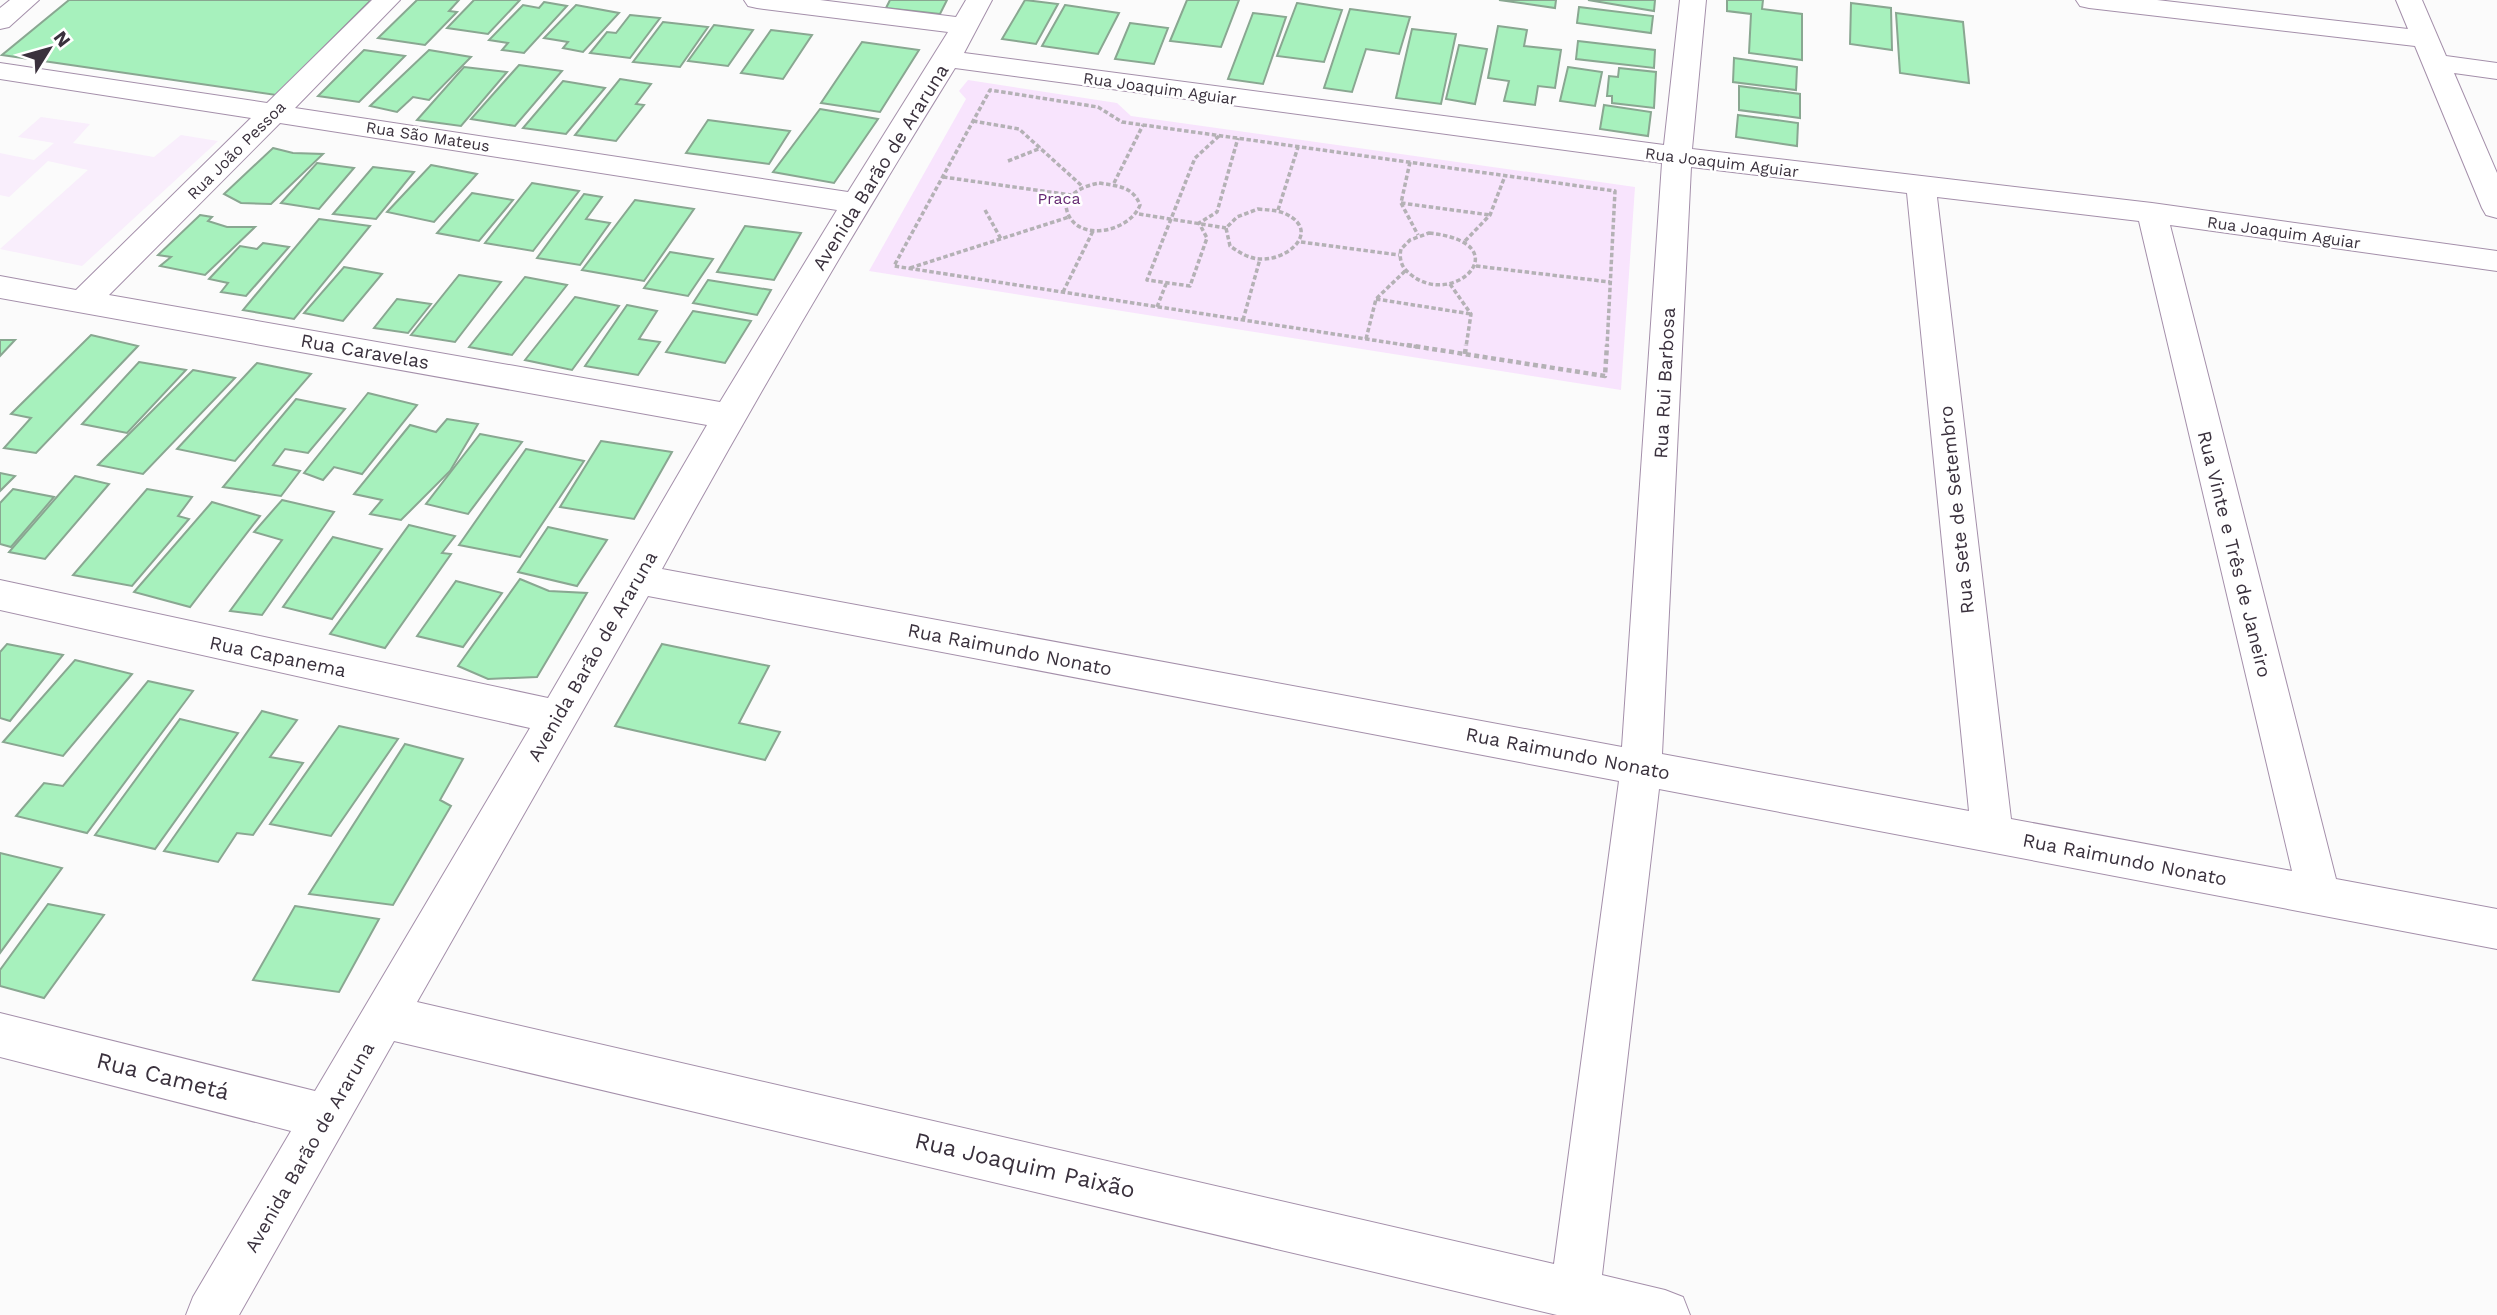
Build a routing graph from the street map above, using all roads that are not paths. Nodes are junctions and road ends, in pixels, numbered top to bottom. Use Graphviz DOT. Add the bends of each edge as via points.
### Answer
graph roads {
  1 [pos="26,0"];
  2 [pos="387,0"];
  3 [pos="757,0"];
  4 [pos="1693,0"];
  5 [pos="2089,0"];
  6 [pos="2409,0"];
  7 [pos="0,21"];
  8 [pos="963,29"];
  9 [pos="2431,51"];
  10 [pos="0,71"];
  11 [pos="2497,71"];
  12 [pos="275,112"];
  13 [pos="1677,156"];
  14 [pos="1921,186"];
  15 [pos="856,203"];
  16 [pos="2497,208"];
  17 [pos="2152,213"];
  18 [pos="2497,261"];
  19 [pos="0,287"];
  20 [pos="85,300"];
  21 [pos="729,416"];
  22 [pos="638,579"];
  23 [pos="0,595"];
  24 [pos="556,717"];
  25 [pos="1641,767"];
  26 [pos="1992,834"];
  27 [pos="2319,895"];
  28 [pos="2497,929"];
  29 [pos="384,1017"];
  30 [pos="0,1035"];
  31 [pos="327,1116"];
  32 [pos="1576,1292"];
  33 [pos="211,1315"];
  34 [pos="1665,1315"];
  1 -- 7 [label="street"];
  2 -- 12 [label="street, Rua João Pessoa"];
  3 -- 8 [label="street, Rua Joaquim Aguiar"];
  4 -- 13 [label="street, Rua Rui Barbosa"];
  5 -- 9 [label="street"];
  6 -- 9 [label="street"];
  8 -- 13 [label="street, Rua Joaquim Aguiar"];
  8 -- 15 [label="street, Avenida Barão de Araruna"];
  9 -- 11 [label="street"];
  9 -- 16 [label="street"];
  10 -- 12 [label="street, Rua São Mateus"];
  12 -- 15 [label="street, Rua São Mateus"];
  12 -- 20 [label="street, Rua João Pessoa"];
  13 -- 14 [label="street, Rua Joaquim Aguiar"];
  13 -- 25 [label="street, Rua Rui Barbosa"];
  14 -- 17 [label="street, Rua Joaquim Aguiar"];
  14 -- 26 [label="street, Rua Sete de Setembro"];
  15 -- 21 [label="street, Avenida Barão de Araruna"];
  17 -- 18 [label="street, Rua Joaquim Aguiar"];
  17 -- 27 [label="street, Rua Vinte e Três de Janeiro"];
  19 -- 20 [label="street, Rua Caravelas"];
  20 -- 21 [label="street, Rua Caravelas"];
  21 -- 22 [label="street, Avenida Barão de Araruna"];
  22 -- 24 [label="street, Avenida Barão de Araruna"];
  22 -- 25 [label="street, Rua Raimundo Nonato"];
  23 -- 24 [label="street, Rua Capanema"];
  24 -- 29 [label="street, Avenida Barão de Araruna"];
  25 -- 26 [label="street, Rua Raimundo Nonato"];
  25 -- 32 [label="street, Rua Rui Barbosa"];
  26 -- 27 [label="street, Rua Raimundo Nonato"];
  27 -- 28 [label="street, Rua Raimundo Nonato"];
  29 -- 31 [label="street, Avenida Barão de Araruna"];
  29 -- 32 [label="street, Rua Joaquim Paixão"];
  30 -- 31 [label="street, Rua Cametá"];
  31 -- 33 [label="street, Avenida Barão de Araruna"];
  32 -- 34 [label="street, Rua Joaquim Paixão"];
}
